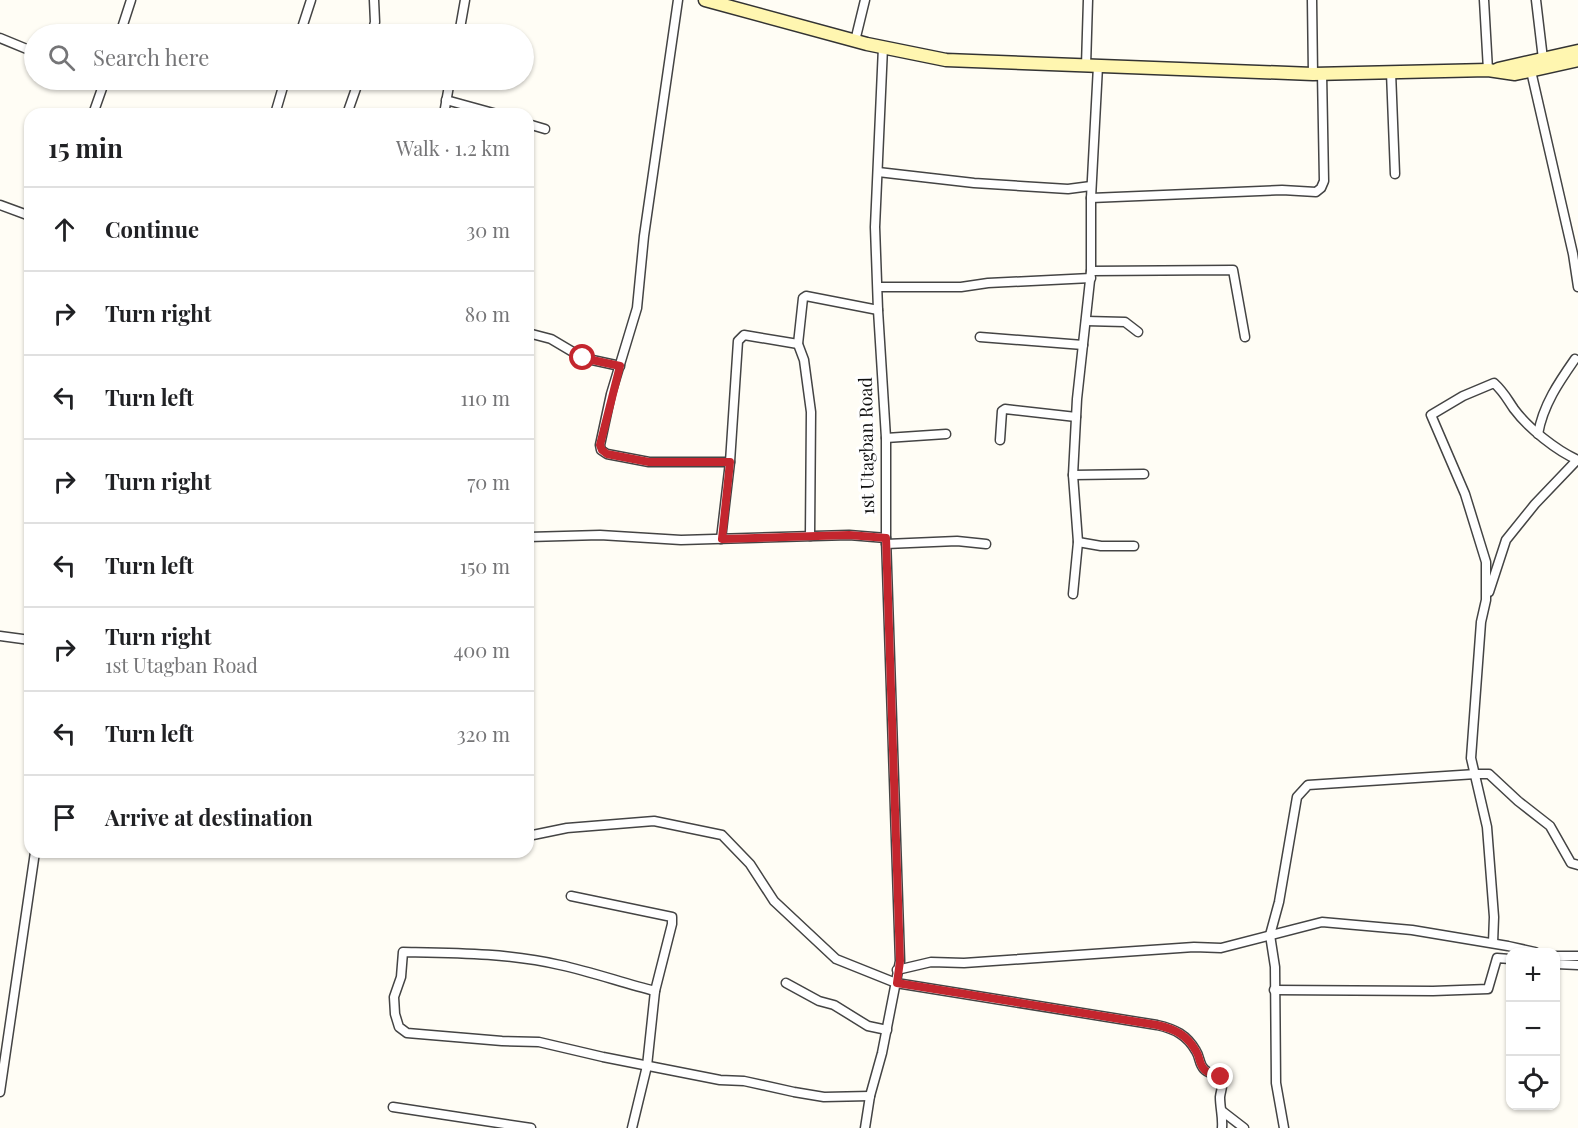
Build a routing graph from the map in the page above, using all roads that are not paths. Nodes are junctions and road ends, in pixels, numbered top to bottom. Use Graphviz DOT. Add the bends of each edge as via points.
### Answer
graph roads {
  1 [pos="131,0"];
  2 [pos="310,0"];
  3 [pos="374,0"];
  4 [pos="465,0"];
  5 [pos="678,0"];
  6 [pos="705,0"];
  7 [pos="866,0"];
  8 [pos="1088,0"];
  9 [pos="1312,0"];
  10 [pos="1484,0"];
  11 [pos="1536,0"];
  12 [pos="123,24"];
  13 [pos="303,24"];
  14 [pos="374,24"];
  15 [pos="461,24"];
  16 [pos="0,38"];
  17 [pos="855,41"];
  18 [pos="883,47"];
  19 [pos="24,48"];
  20 [pos="1578,51"];
  21 [pos="1543,59"];
  22 [pos="1578,60"];
  23 [pos="1092,66"];
  24 [pos="1491,70"];
  25 [pos="1531,71"];
  26 [pos="1391,72"];
  27 [pos="1318,74"];
  28 [pos="100,90"];
  29 [pos="282,90"];
  30 [pos="355,90"];
  31 [pos="448,90"];
  32 [pos="446,100"];
  33 [pos="95,108"];
  34 [pos="277,108"];
  35 [pos="349,108"];
  36 [pos="445,108"];
  37 [pos="475,108"];
  38 [pos="534,126"];
  39 [pos="545,129"];
  40 [pos="878,172"];
  41 [pos="1395,174"];
  42 [pos="1091,186"];
  43 [pos="1090,198"];
  44 [pos="0,205"];
  45 [pos="24,214"];
  46 [pos="1091,274"];
  47 [pos="879,287"];
  48 [pos="1578,287"];
  49 [pos="878,310"];
  50 [pos="1086,321"];
  51 [pos="1138,332"];
  52 [pos="534,334"];
  53 [pos="980,336"];
  54 [pos="1245,337"];
  55 [pos="798,344"];
  56 [pos="1083,345"];
  57 [pos="1575,358"];
  58 [pos="620,366"];
  59 [pos="1076,417"];
  60 [pos="946,434"];
  61 [pos="1538,434"];
  62 [pos="886,438"];
  63 [pos="1000,440"];
  64 [pos="1577,460"];
  65 [pos="730,462"];
  66 [pos="1144,474"];
  67 [pos="1073,475"];
  68 [pos="810,536"];
  69 [pos="534,537"];
  70 [pos="722,539"];
  71 [pos="886,541"];
  72 [pos="1078,542"];
  73 [pos="986,544"];
  74 [pos="1134,546"];
  75 [pos="1073,594"];
  76 [pos="1486,600"];
  77 [pos="0,636"];
  78 [pos="24,639"];
  79 [pos="1476,774"];
  80 [pos="534,835"];
  81 [pos="34,858"];
  82 [pos="1578,865"];
  83 [pos="571,896"];
  84 [pos="1270,935"];
  85 [pos="1493,943"];
  86 [pos="1516,948"];
  87 [pos="1560,956"];
  88 [pos="1578,956"];
  89 [pos="1506,959"];
  90 [pos="1560,964"];
  91 [pos="1578,965"];
  92 [pos="897,970"];
  93 [pos="786,983"];
  94 [pos="897,983"];
  95 [pos="1274,990"];
  96 [pos="655,991"];
  97 [pos="887,1030"];
  98 [pos="647,1066"];
  99 [pos="0,1092"];
  100 [pos="870,1096"];
  101 [pos="393,1107"];
  102 [pos="1222,1111"];
  103 [pos="531,1128"];
  104 [pos="632,1128"];
  105 [pos="865,1128"];
  106 [pos="1221,1128"];
  107 [pos="1244,1128"];
  108 [pos="1284,1128"];
  1 -- 12 [label="street"];
  2 -- 13 [label="street"];
  3 -- 14 [label="street"];
  4 -- 15 [label="street"];
  5 -- 58 [label="street" via="637,308"];
  6 -- 17 [label="main road"];
  7 -- 17 [label="street"];
  8 -- 23 [label="street"];
  9 -- 27 [label="street"];
  10 -- 24 [label="street"];
  11 -- 21 [label="street"];
  16 -- 19 [label="street"];
  17 -- 18 [label="main road"];
  18 -- 23 [label="main road" via="946,60"];
  18 -- 40 [label="street, 1st Utagban Road"];
  20 -- 21 [label="main road"];
  21 -- 24 [label="main road"];
  22 -- 25 [label="main road"];
  23 -- 27 [label="main road"];
  23 -- 42 [label="street"];
  24 -- 25 [label="main road" via="1515,74"];
  24 -- 26 [label="main road"];
  25 -- 48 [label="street"];
  26 -- 27 [label="main road"];
  26 -- 41 [label="street"];
  27 -- 43 [label="street" via="1324,181 1316,192"];
  28 -- 33 [label="street"];
  29 -- 34 [label="street"];
  30 -- 35 [label="street"];
  31 -- 32 [label="street"];
  32 -- 36 [label="street"];
  32 -- 37 [label="street"];
  38 -- 39 [label="street"];
  40 -- 42 [label="street" via="974,183 1068,189"];
  40 -- 47 [label="street, 1st Utagban Road" via="875,227"];
  42 -- 43 [label="street"];
  43 -- 46 [label="street"];
  44 -- 45 [label="street"];
  46 -- 47 [label="street" via="962,287"];
  46 -- 50 [label="street"];
  46 -- 54 [label="street" via="1233,270"];
  47 -- 49 [label="street, 1st Utagban Road"];
  49 -- 55 [label="street" via="806,296"];
  49 -- 62 [label="street, 1st Utagban Road"];
  50 -- 51 [label="street" via="1125,322"];
  50 -- 56 [label="street"];
  52 -- 58 [label="street" via="552,339 583,358"];
  53 -- 56 [label="street"];
  55 -- 65 [label="street" via="744,335 738,341"];
  55 -- 68 [label="street" via="811,412"];
  56 -- 59 [label="street"];
  57 -- 61 [label="street" via="1541,416"];
  58 -- 65 [label="street" via="600,445 602,450 649,462"];
  59 -- 63 [label="street" via="1005,409"];
  59 -- 67 [label="street"];
  60 -- 62 [label="street"];
  61 -- 64 [label="street"];
  61 -- 76 [label="street" via="1494,383 1431,415 1465,494 1486,562"];
  62 -- 71 [label="street, 1st Utagban Road"];
  64 -- 76 [label="street" via="1506,540"];
  65 -- 70 [label="street"];
  66 -- 67 [label="street"];
  67 -- 72 [label="street"];
  68 -- 70 [label="street"];
  68 -- 71 [label="street" via="849,535"];
  69 -- 70 [label="street"];
  71 -- 73 [label="street"];
  71 -- 92 [label="street, 1st Utagban Road" via="900,961"];
  72 -- 74 [label="street"];
  72 -- 75 [label="street"];
  76 -- 79 [label="street" via="1474,699 1471,758"];
  77 -- 78 [label="street"];
  79 -- 82 [label="street" via="1489,774 1550,825 1571,863"];
  79 -- 84 [label="street" via="1308,785 1297,797"];
  79 -- 85 [label="street" via="1487,827"];
  80 -- 94 [label="street" via="654,820 722,835 750,864 774,901 836,959"];
  81 -- 99 [label="street"];
  83 -- 96 [label="street" via="672,917"];
  84 -- 85 [label="street" via="1322,922 1412,930"];
  84 -- 92 [label="street" via="1221,948 931,962"];
  84 -- 95 [label="street"];
  85 -- 86 [label="street"];
  87 -- 88 [label="street"];
  89 -- 95 [label="street" via="1497,958 1488,989"];
  90 -- 91 [label="street"];
  92 -- 94 [label="street, 1st Utagban Road"];
  93 -- 97 [label="street" via="868,1026"];
  94 -- 97 [label="street, 1st Utagban Road"];
  94 -- 102 [label="street" via="1176,1030 1198,1053 1206,1072 1221,1077"];
  95 -- 108 [label="street" via="1276,1083"];
  96 -- 98 [label="street"];
  96 -- 98 [label="street" via="530,959 460,952 403,952 394,997 399,1027 407,1033 539,1042"];
  97 -- 100 [label="street, 1st Utagban Road"];
  98 -- 100 [label="street" via="824,1097"];
  98 -- 104 [label="street"];
  100 -- 105 [label="street, 1st Utagban Road"];
  101 -- 103 [label="street"];
  102 -- 106 [label="street"];
  102 -- 107 [label="street"];
}
